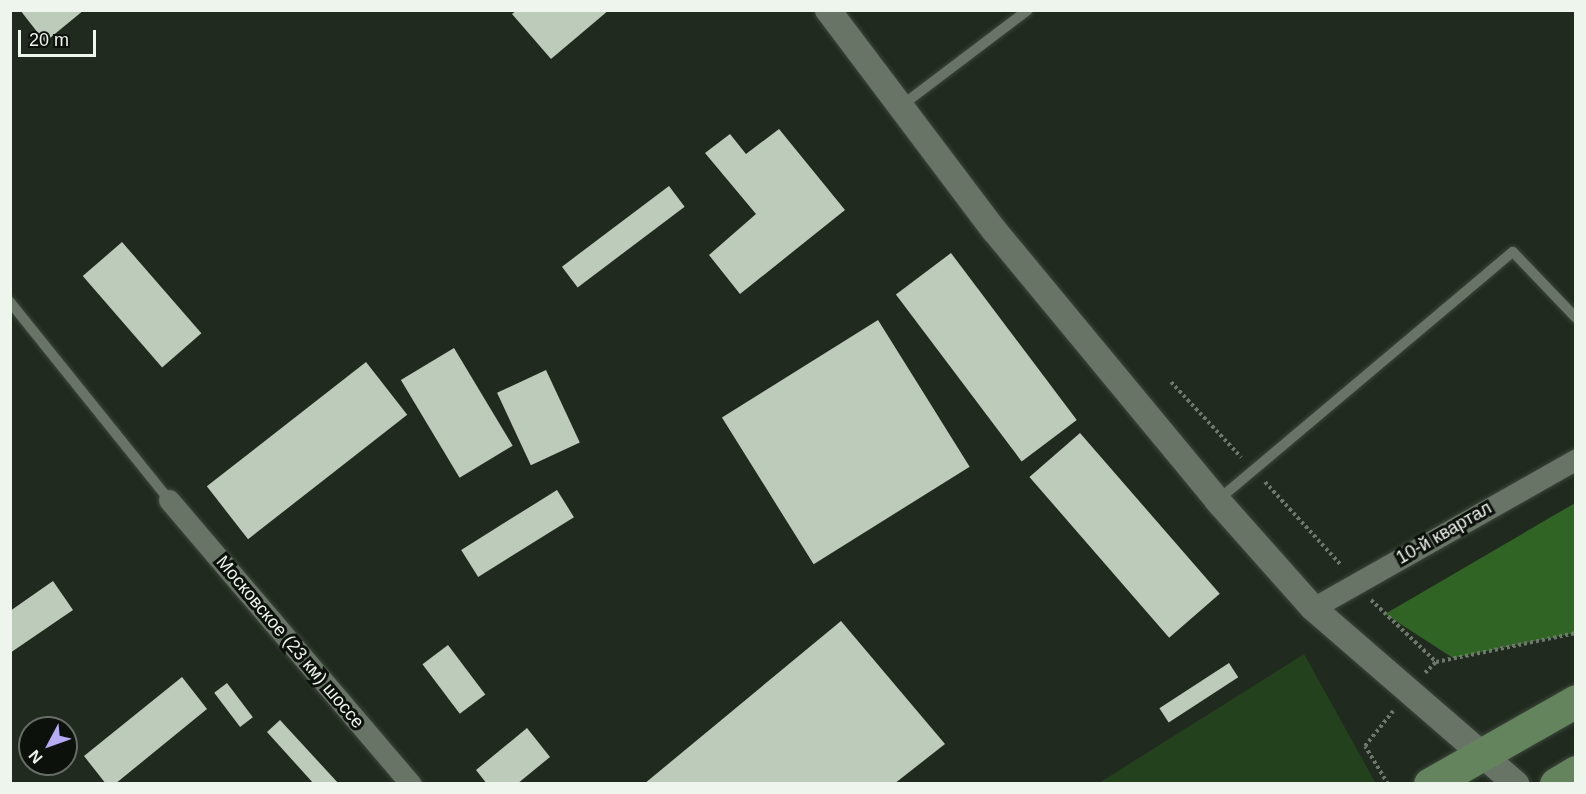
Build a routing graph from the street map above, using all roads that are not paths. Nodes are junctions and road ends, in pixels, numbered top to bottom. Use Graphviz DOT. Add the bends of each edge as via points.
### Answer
graph roads {
  1 [pos="828,10"];
  2 [pos="1028,10"];
  3 [pos="901,106"];
  4 [pos="10,302"];
  5 [pos="1575,318"];
  6 [pos="1575,459"];
  7 [pos="170,500"];
  8 [pos="1217,500"];
  9 [pos="1313,608"];
  10 [pos="1575,700"];
  11 [pos="1481,754"];
  12 [pos="1575,772"];
  13 [pos="411,783"];
  14 [pos="1430,783"];
  15 [pos="1516,783"];
  16 [pos="1556,783"];
  1 -- 3 [label="street"];
  2 -- 3 [label="lane"];
  3 -- 8 [label="street" via="994,230"];
  4 -- 7 [label="lane"];
  5 -- 8 [label="lane" via="1513,252"];
  6 -- 9 [label="street, 10-й квартал"];
  7 -- 13 [label="street, Московское (23 км) шоссе"];
  8 -- 9 [label="street"];
  9 -- 11 [label="street"];
  10 -- 11 [label="main road"];
  11 -- 14 [label="main road"];
  11 -- 15 [label="street"];
  12 -- 16 [label="main road"];
}
